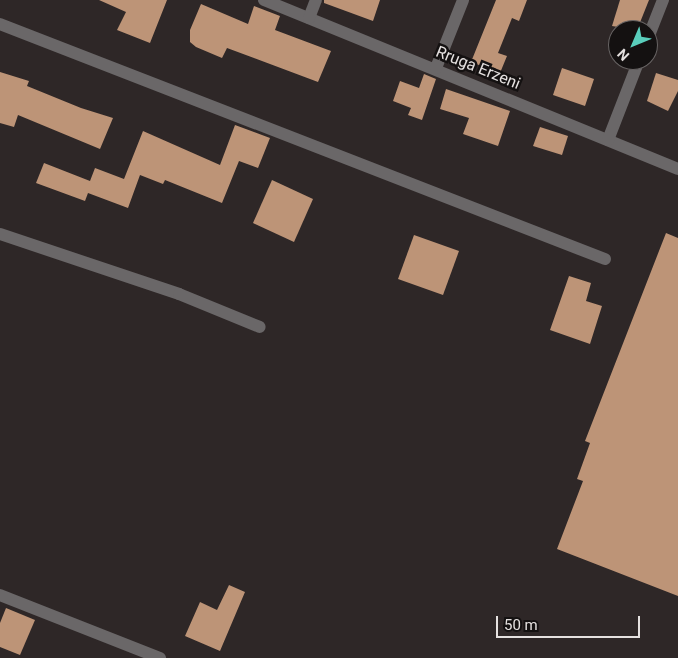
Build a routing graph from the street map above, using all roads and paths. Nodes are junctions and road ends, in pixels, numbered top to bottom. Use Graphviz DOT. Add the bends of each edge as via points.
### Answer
graph roads {
  1 [pos="264,0"];
  2 [pos="316,0"];
  3 [pos="463,0"];
  4 [pos="663,0"];
  5 [pos="310,18"];
  6 [pos="655,20"];
  7 [pos="0,24"];
  8 [pos="436,68"];
  9 [pos="636,70"];
  10 [pos="608,140"];
  11 [pos="677,165"];
  12 [pos="0,234"];
  13 [pos="605,259"];
  14 [pos="260,328"];
  15 [pos="0,595"];
  16 [pos="160,658"];
  1 -- 5 [label="street, Rruga Erzeni"];
  2 -- 5 [label="street"];
  3 -- 8 [label="street"];
  4 -- 6 [label="street"];
  5 -- 8 [label="street, Rruga Erzeni"];
  7 -- 13 [label="street"];
  8 -- 10 [label="street, Rruga Erzeni"];
  9 -- 10 [label="street"];
  10 -- 11 [label="street, Rruga Erzeni"];
  12 -- 14 [label="street" via="179,294"];
  15 -- 16 [label="street"];
}
